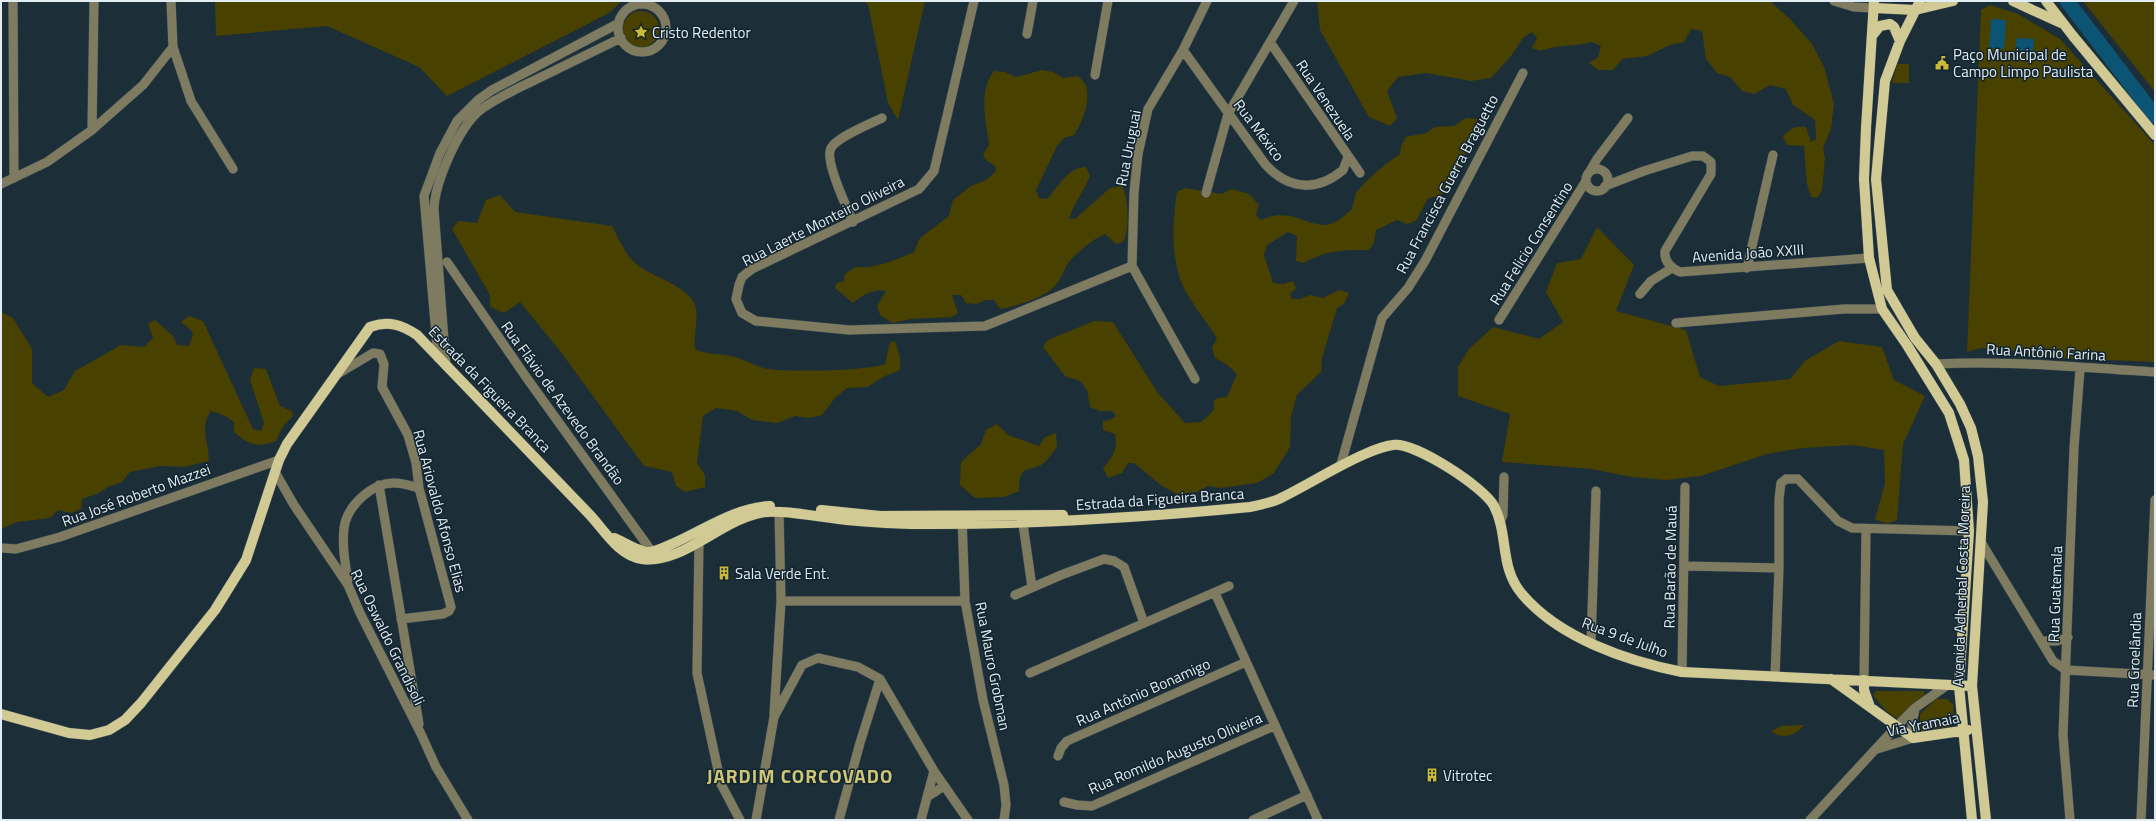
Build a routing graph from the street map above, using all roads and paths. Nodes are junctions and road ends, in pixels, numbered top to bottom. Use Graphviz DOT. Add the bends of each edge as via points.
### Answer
graph roads {
  1 [pos="13,1"];
  2 [pos="94,1"];
  3 [pos="171,1"];
  4 [pos="974,1"];
  5 [pos="1033,1"];
  6 [pos="1108,1"];
  7 [pos="1207,1"];
  8 [pos="1294,1"];
  9 [pos="1834,1"];
  10 [pos="1953,1"];
  11 [pos="2013,1"];
  12 [pos="2046,1"];
  13 [pos="1874,3"];
  14 [pos="1917,6"];
  15 [pos="619,23"];
  16 [pos="2063,24"];
  17 [pos="1028,34"];
  18 [pos="1872,36"];
  19 [pos="621,38"];
  20 [pos="1900,41"];
  21 [pos="1270,42"];
  22 [pos="173,48"];
  23 [pos="1183,50"];
  24 [pos="1523,73"];
  25 [pos="1095,75"];
  26 [pos="1228,114"];
  27 [pos="882,118"];
  28 [pos="1628,118"];
  29 [pos="92,130"];
  30 [pos="2155,135"];
  31 [pos="1602,153"];
  32 [pos="1772,155"];
  33 [pos="444,156"];
  34 [pos="1348,157"];
  35 [pos="233,169"];
  36 [pos="1590,172"];
  37 [pos="1360,173"];
  38 [pos="1604,173"];
  39 [pos="1629,177"];
  40 [pos="14,178"];
  41 [pos="1586,181"];
  42 [pos="1,184"];
  43 [pos="1605,186"];
  44 [pos="1206,193"];
  45 [pos="853,222"];
  46 [pos="1869,258"];
  47 [pos="447,262"];
  48 [pos="1132,266"];
  49 [pos="1672,268"];
  50 [pos="1747,268"];
  51 [pos="1640,294"];
  52 [pos="1882,309"];
  53 [pos="1499,320"];
  54 [pos="1676,322"];
  55 [pos="438,358"];
  56 [pos="1936,364"];
  57 [pos="446,366"];
  58 [pos="1920,366"];
  59 [pos="2080,369"];
  60 [pos="2155,372"];
  61 [pos="335,376"];
  62 [pos="1195,379"];
  63 [pos="279,460"];
  64 [pos="1341,464"];
  65 [pos="275,472"];
  66 [pos="1504,477"];
  67 [pos="379,485"];
  68 [pos="1685,487"];
  69 [pos="419,488"];
  70 [pos="1596,491"];
  71 [pos="2155,500"];
  72 [pos="779,512"];
  73 [pos="1021,520"];
  74 [pos="962,521"];
  75 [pos="1500,522"];
  76 [pos="1866,530"];
  77 [pos="1969,531"];
  78 [pos="699,541"];
  79 [pos="1981,542"];
  80 [pos="1,548"];
  81 [pos="655,555"];
  82 [pos="1684,566"];
  83 [pos="1779,568"];
  84 [pos="348,584"];
  85 [pos="1229,586"];
  86 [pos="1032,587"];
  87 [pos="1215,593"];
  88 [pos="1015,595"];
  89 [pos="781,601"];
  90 [pos="965,601"];
  91 [pos="401,619"];
  92 [pos="1144,623"];
  93 [pos="2068,637"];
  94 [pos="2041,641"];
  95 [pos="1591,644"];
  96 [pos="1246,662"];
  97 [pos="2066,670"];
  98 [pos="1682,672"];
  99 [pos="1030,673"];
  100 [pos="2152,675"];
  101 [pos="1775,677"];
  102 [pos="1831,678"];
  103 [pos="880,679"];
  104 [pos="1864,680"];
  105 [pos="1946,686"];
  106 [pos="1959,686"];
  107 [pos="1972,686"];
  108 [pos="1870,706"];
  109 [pos="1915,708"];
  110 [pos="1,714"];
  111 [pos="774,717"];
  112 [pos="1274,726"];
  113 [pos="1896,727"];
  114 [pos="1975,730"];
  115 [pos="1963,731"];
  116 [pos="421,734"];
  117 [pos="1913,738"];
  118 [pos="1877,749"];
  119 [pos="1058,756"];
  120 [pos="934,771"];
  121 [pos="944,786"];
  122 [pos="1307,795"];
  123 [pos="927,796"];
  124 [pos="1064,802"];
  125 [pos="1986,818"];
  126 [pos="468,820"];
  127 [pos="740,820"];
  128 [pos="756,820"];
  129 [pos="839,820"];
  130 [pos="921,820"];
  131 [pos="968,820"];
  132 [pos="1004,820"];
  133 [pos="1253,820"];
  134 [pos="1318,820"];
  135 [pos="1810,820"];
  136 [pos="1971,820"];
  137 [pos="2070,820"];
  138 [pos="2141,820"];
  1 -- 40 [label="street"];
  2 -- 29 [label="street"];
  3 -- 22 [label="street"];
  4 -- 45 [label="street, Rua Laerte Monteiro Oliveira" via="934,171 919,189"];
  5 -- 17 [label="street"];
  6 -- 25 [label="street"];
  7 -- 23 [label="street, Rua Uruguai"];
  8 -- 21 [label="street"];
  9 -- 13 [label="street" via="1854,7"];
  10 -- 14 [label="main road"];
  11 -- 16 [label="main road"];
  12 -- 16 [label="main road"];
  13 -- 14 [label="main road"];
  13 -- 18 [label="main road, Avenida Adherbal Costa Moreira"];
  14 -- 20 [label="main road, Avenida Adherbal Costa Moreira"];
  15 -- 19 [label="street"];
  15 -- 19 [label="street" via="626,10 639,4 654,7 660,12 666,25 663,39 652,49 631,49"];
  15 -- 33 [label="street" via="492,90 478,100 457,121"];
  16 -- 30 [label="main road"];
  18 -- 20 [label="main road" via="1880,26 1890,24"];
  18 -- 46 [label="main road, Avenida Adherbal Costa Moreira" via="1864,179"];
  19 -- 33 [label="street" via="499,98 484,108"];
  20 -- 56 [label="main road, Avenida Adherbal Costa Moreira" via="1885,81 1876,179 1884,275 1887,290 1916,338"];
  21 -- 26 [label="street"];
  21 -- 34 [label="street, Rua Venezuela"];
  22 -- 29 [label="street" via="143,85"];
  22 -- 35 [label="street" via="191,101"];
  23 -- 26 [label="street, Rua México"];
  23 -- 48 [label="street, Rua Uruguai" via="1148,109 1138,154 1134,193"];
  24 -- 64 [label="street, Rua Francisca Guerra Braguetto" via="1425,261 1408,288 1382,318"];
  26 -- 34 [label="street, Rua México" via="1273,172 1300,185 1319,184 1338,174 1343,170"];
  26 -- 44 [label="street"];
  27 -- 45 [label="street" via="830,148 829,160"];
  28 -- 31 [label="street, Rua Felicio Consentino"];
  29 -- 40 [label="street" via="47,162"];
  31 -- 36 [label="street, Rua Felicio Consentino"];
  31 -- 38 [label="street"];
  32 -- 50 [label="street"];
  33 -- 55 [label="street" via="426,186 424,203"];
  33 -- 57 [label="street" via="434,195"];
  34 -- 37 [label="street, Rua Venezuela"];
  36 -- 38 [label="street" via="1597,169"];
  36 -- 41 [label="street"];
  38 -- 39 [label="street, Avenida João XXIII"];
  38 -- 43 [label="street" via="1607,182"];
  39 -- 43 [label="street, Avenida João XXIII"];
  39 -- 49 [label="street, Avenida João XXIII" via="1692,156 1703,156 1711,162 1711,174 1665,251 1664,257"];
  40 -- 42 [label="street"];
  41 -- 43 [label="street" via="1594,190"];
  41 -- 53 [label="street, Rua Felicio Consentino"];
  45 -- 48 [label="street, Rua Laerte Monteiro Oliveira" via="752,269 742,277 736,299 742,313 756,321 849,330 985,326"];
  46 -- 50 [label="street, Avenida João XXIII"];
  46 -- 52 [label="main road, Avenida Adherbal Costa Moreira"];
  47 -- 81 [label="street, Rua Flávio de Azevedo Brandão" via="526,377"];
  48 -- 62 [label="street"];
  49 -- 50 [label="street, Avenida João XXIII" via="1680,272"];
  49 -- 51 [label="street" via="1651,281"];
  52 -- 54 [label="street" via="1844,309"];
  52 -- 58 [label="main road, Avenida Adherbal Costa Moreira"];
  55 -- 57 [label="main road, Estrada da Figueira Branca"];
  55 -- 61 [label="main road, Estrada da Figueira Branca" via="407,328 394,324 377,324 370,327"];
  56 -- 58 [label="main road"];
  56 -- 59 [label="street, Rua Antônio Farina"];
  56 -- 79 [label="main road, Avenida Adherbal Costa Moreira" via="1971,428 1978,456 1983,502"];
  57 -- 81 [label="main road, Estrada da Figueira Branca" via="617,546 633,557"];
  58 -- 77 [label="main road, Avenida Adherbal Costa Moreira" via="1949,413 1958,436 1964,460"];
  59 -- 60 [label="street, Rua Antônio Farina"];
  59 -- 93 [label="street, Rua Guatemala" via="2074,448"];
  61 -- 63 [label="main road, Estrada da Figueira Branca" via="287,444"];
  61 -- 69 [label="street, Rua Ariovaldo Afonso Elias" via="373,353 380,354 384,364 382,387 408,436 416,463"];
  63 -- 65 [label="main road, Estrada da Figueira Branca"];
  63 -- 80 [label="street, Rua José Roberto Mazzei" via="60,537 16,549"];
  64 -- 73 [label="main road, Estrada da Figueira Branca" via="1278,500 1250,507 1104,518"];
  64 -- 75 [label="main road, Estrada da Figueira Branca" via="1394,445 1409,446 1424,453 1482,492 1494,505"];
  65 -- 84 [label="street, Rua Oswaldo Grandisoli" via="294,505"];
  65 -- 110 [label="main road, Estrada da Figueira Branca" via="246,560 215,610 142,703 125,720 109,730 90,735 69,733"];
  66 -- 75 [label="street, Rua 9 de Julho"];
  67 -- 69 [label="street" via="394,483"];
  67 -- 84 [label="street" via="355,504 347,517 344,528 344,553"];
  67 -- 91 [label="street"];
  68 -- 82 [label="street, Rua Barão de Mauá"];
  69 -- 91 [label="street, Rua Ariovaldo Afonso Elias" via="451,607 443,614"];
  70 -- 95 [label="street"];
  71 -- 100 [label="street, Rua Groelândia"];
  72 -- 74 [label="main road, Estrada da Figueira Branca" via="884,523"];
  72 -- 78 [label="main road, Estrada da Figueira Branca" via="752,514"];
  72 -- 89 [label="street"];
  73 -- 74 [label="main road, Estrada da Figueira Branca"];
  73 -- 86 [label="street"];
  74 -- 81 [label="main road" via="755,506 733,514"];
  74 -- 90 [label="street, Rua Mauro Grobman"];
  75 -- 95 [label="main road, Rua 9 de Julho" via="1509,573 1522,594 1557,627"];
  76 -- 77 [label="street"];
  76 -- 83 [label="street" via="1852,528 1838,521 1798,479 1786,478 1781,483 1779,499"];
  76 -- 104 [label="street"];
  77 -- 106 [label="main road, Avenida Adherbal Costa Moreira"];
  78 -- 81 [label="main road, Estrada da Figueira Branca" via="671,556"];
  78 -- 127 [label="street" via="697,673 722,784"];
  79 -- 94 [label="street"];
  79 -- 107 [label="main road, Avenida Adherbal Costa Moreira"];
  82 -- 83 [label="street"];
  82 -- 98 [label="street, Rua Barão de Mauá"];
  83 -- 101 [label="street"];
  84 -- 116 [label="street, Rua Oswaldo Grandisoli"];
  85 -- 87 [label="street"];
  86 -- 88 [label="street"];
  86 -- 92 [label="street" via="1104,559 1114,561 1124,567"];
  87 -- 92 [label="street"];
  87 -- 96 [label="street"];
  89 -- 90 [label="street"];
  89 -- 111 [label="street"];
  90 -- 132 [label="street, Rua Mauro Grobman" via="982,700 1004,785"];
  91 -- 116 [label="street"];
  92 -- 99 [label="street"];
  93 -- 94 [label="street" via="2056,641"];
  93 -- 97 [label="street, Rua Guatemala"];
  94 -- 97 [label="street" via="2053,661"];
  95 -- 98 [label="main road, Rua 9 de Julho"];
  96 -- 112 [label="street"];
  96 -- 119 [label="street, Rua Antônio Bonamigo" via="1067,741"];
  97 -- 100 [label="street"];
  97 -- 137 [label="street, Rua Guatemala" via="2063,735"];
  98 -- 101 [label="main road, Rua 9 de Julho"];
  100 -- 138 [label="street, Rua Groelândia"];
  101 -- 102 [label="main road, Rua 9 de Julho"];
  102 -- 104 [label="main road, Rua 9 de Julho"];
  102 -- 108 [label="main road"];
  103 -- 111 [label="street" via="858,667 818,658 809,660 802,664"];
  103 -- 120 [label="street"];
  103 -- 129 [label="street"];
  104 -- 105 [label="main road, Rua 9 de Julho"];
  104 -- 108 [label="main road" via="1864,690"];
  105 -- 106 [label="main road, Rua 9 de Julho"];
  105 -- 109 [label="street"];
  106 -- 107 [label="main road, Rua 9 de Julho"];
  106 -- 115 [label="main road, Avenida Adherbal Costa Moreira"];
  107 -- 114 [label="main road, Avenida Adherbal Costa Moreira"];
  108 -- 113 [label="main road"];
  109 -- 113 [label="street"];
  109 -- 117 [label="street"];
  111 -- 128 [label="street"];
  112 -- 122 [label="street"];
  112 -- 124 [label="street, Rua Romildo Augusto Oliveira" via="1092,806"];
  113 -- 117 [label="main road"];
  113 -- 118 [label="street"];
  114 -- 115 [label="main road, Via Yramaia"];
  114 -- 125 [label="main road, Avenida Adherbal Costa Moreira"];
  115 -- 117 [label="main road, Via Yramaia"];
  115 -- 136 [label="main road, Avenida Adherbal Costa Moreira"];
  116 -- 126 [label="street, Rua Oswaldo Grandisoli" via="436,767"];
  117 -- 118 [label="street, Via Yramaia"];
  118 -- 135 [label="street"];
  120 -- 121 [label="street"];
  120 -- 123 [label="street"];
  121 -- 123 [label="street"];
  121 -- 131 [label="street"];
  122 -- 133 [label="street"];
  122 -- 134 [label="street"];
  123 -- 130 [label="street"];
  125 -- 136 [label="street"];
}
